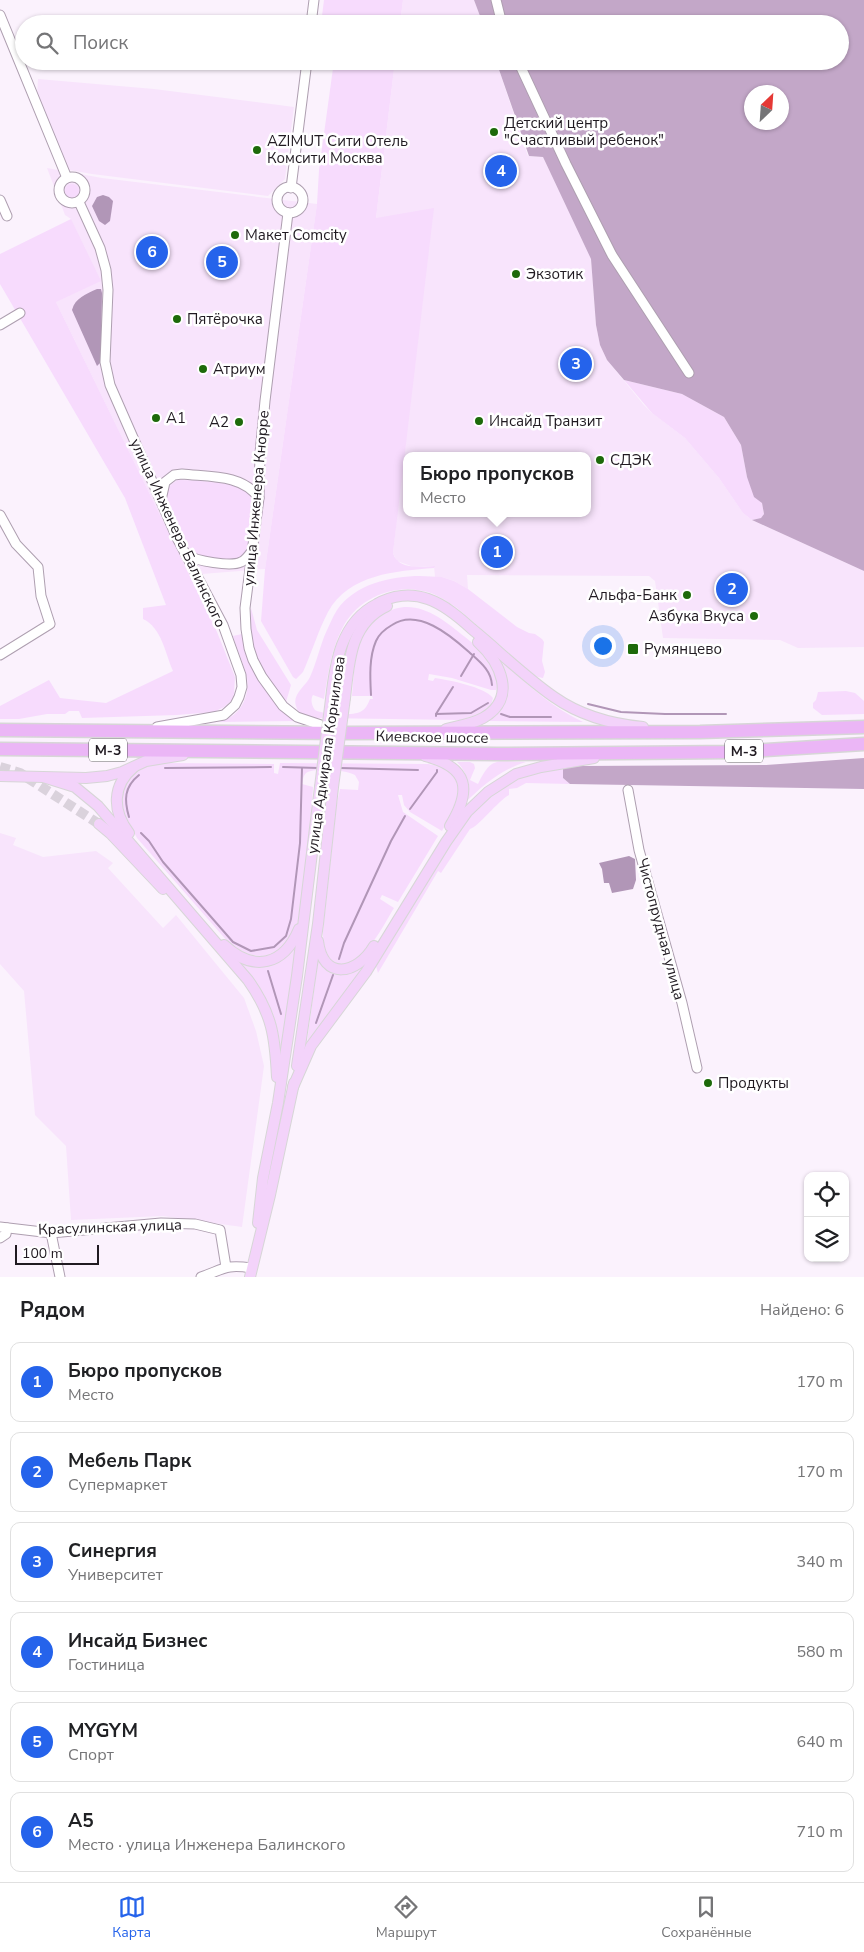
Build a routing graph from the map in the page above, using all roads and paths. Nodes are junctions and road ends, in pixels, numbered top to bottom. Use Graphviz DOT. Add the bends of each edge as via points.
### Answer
graph roads {
  1 [pos="314,0"];
  2 [pos="496,0"];
  3 [pos="0,15"];
  4 [pos="313,15"];
  5 [pos="500,15"];
  6 [pos="15,51"];
  7 [pos="23,70"];
  8 [pos="306,70"];
  9 [pos="522,70"];
  10 [pos="67,178"];
  11 [pos="292,188"];
  12 [pos="0,200"];
  13 [pos="79,202"];
  14 [pos="288,213"];
  15 [pos="6,216"];
  16 [pos="20,313"];
  17 [pos="0,324"];
  18 [pos="689,373"];
  19 [pos="259,498"];
  20 [pos="161,501"];
  21 [pos="0,515"];
  22 [pos="254,549"];
  23 [pos="186,553"];
  24 [pos="0,656"];
  25 [pos="864,727"];
  26 [pos="0,730"];
  27 [pos="136,730"];
  28 [pos="432,732"];
  29 [pos="700,732"];
  30 [pos="346,733"];
  31 [pos="864,744"];
  32 [pos="0,749"];
  33 [pos="216,750"];
  34 [pos="404,753"];
  35 [pos="625,753"];
  36 [pos="134,767"];
  37 [pos="0,776"];
  38 [pos="43,777"];
  39 [pos="628,790"];
  40 [pos="99,824"];
  41 [pos="188,909"];
  42 [pos="304,919"];
  43 [pos="318,924"];
  44 [pos="697,1068"];
  45 [pos="293,1087"];
  46 [pos="278,1102"];
  47 [pos="3,1228"];
  48 [pos="51,1233"];
  49 [pos="0,1238"];
  50 [pos="255,1254"];
  51 [pos="226,1267"];
  52 [pos="250,1273"];
  53 [pos="60,1277"];
  54 [pos="201,1277"];
  1 -- 4 [label="street"];
  2 -- 5 [label="street"];
  3 -- 6 [label="street"];
  7 -- 10 [label="street"];
  8 -- 11 [label="street, улица Инженера Кнорре"];
  9 -- 18 [label="street" via="612,255"];
  10 -- 13 [label="street, улица Инженера Балинского" via="76,178 84,185 85,194"];
  10 -- 13 [label="street" via="59,186 61,198 68,203"];
  11 -- 14 [label="street, улица Инженера Кнорре" via="300,194 302,201 296,211"];
  11 -- 14 [label="street" via="282,190 277,197 281,209"];
  12 -- 15 [label="street"];
  13 -- 20 [label="street, улица Инженера Балинского" via="100,248 106,270 105,362 110,385"];
  14 -- 19 [label="street, улица Инженера Кнорре" via="265,401"];
  16 -- 17 [label="street"];
  19 -- 20 [label="street" via="249,487 236,481 182,474 174,475 165,482"];
  19 -- 22 [label="street, улица Инженера Кнорре"];
  20 -- 23 [label="street, улица Инженера Балинского"];
  21 -- 24 [label="street" via="16,544 38,566 41,596 50,624"];
  22 -- 23 [label="street" via="244,561 232,564 196,560"];
  22 -- 30 [label="street, улица Инженера Кнорре" via="245,608 246,636 253,660 290,712"];
  23 -- 27 [label="street, улица Инженера Балинского" via="222,624 241,675 242,687 235,705 224,715"];
  25 -- 29 [label="highway, Киевское шоссе / М-3"];
  26 -- 27 [label="highway, Киевское шоссе / М-3"];
  27 -- 30 [label="highway, Киевское шоссе / М-3"];
  28 -- 29 [label="highway, Киевское шоссе / М-3"];
  28 -- 30 [label="highway, Киевское шоссе / М-3"];
  28 -- 43 [label="main road, улица Адмирала Корнилова, bridge" via="485,717 498,702 503,681 497,663 485,648 449,618 428,606 396,603 367,619 353,648"];
  29 -- 42 [label="main road, улица Адмирала Корнилова, bridge" via="625,725 589,716 543,689 436,602 415,596 383,601 357,618 339,652"];
  31 -- 35 [label="highway, Киевское шоссе / М-3" via="735,752"];
  32 -- 33 [label="highway, Киевское шоссе / М-3"];
  33 -- 34 [label="highway, Киевское шоссе / М-3"];
  33 -- 36 [label="main road" via="155,759"];
  34 -- 35 [label="highway, Киевское шоссе / М-3"];
  34 -- 43 [label="main road" via="431,758 455,770 464,790 459,811 362,962 343,970 327,963 319,946"];
  35 -- 45 [label="main road" via="523,772 504,781 475,804 446,842 366,972 316,1039"];
  36 -- 38 [label="main road" via="107,776"];
  36 -- 42 [label="main road" via="122,779 117,792 116,807 121,822 228,948 252,960 275,958 292,945"];
  37 -- 38 [label="main road"];
  38 -- 41 [label="main road" via="83,793"];
  39 -- 44 [label="street, Чистопрудная улица" via="639,850"];
  40 -- 41 [label="main road" via="152,879"];
  41 -- 46 [label="main road" via="248,980 270,1018"];
  42 -- 46 [label="main road, улица Адмирала Корнилова"];
  43 -- 45 [label="main road, улица Адмирала Корнилова"];
  45 -- 50 [label="main road, улица Адмирала Корнилова"];
  46 -- 50 [label="main road, улица Адмирала Корнилова" via="263,1178"];
  47 -- 48 [label="street, Красулинская улица"];
  47 -- 49 [label="street" via="6,1234"];
  48 -- 51 [label="street, Красулинская улица" via="161,1223 195,1224 220,1230"];
  48 -- 53 [label="street"];
  50 -- 52 [label="main road, улица Адмирала Корнилова"];
  51 -- 52 [label="street" via="235,1265"];
  51 -- 54 [label="street"];
}
